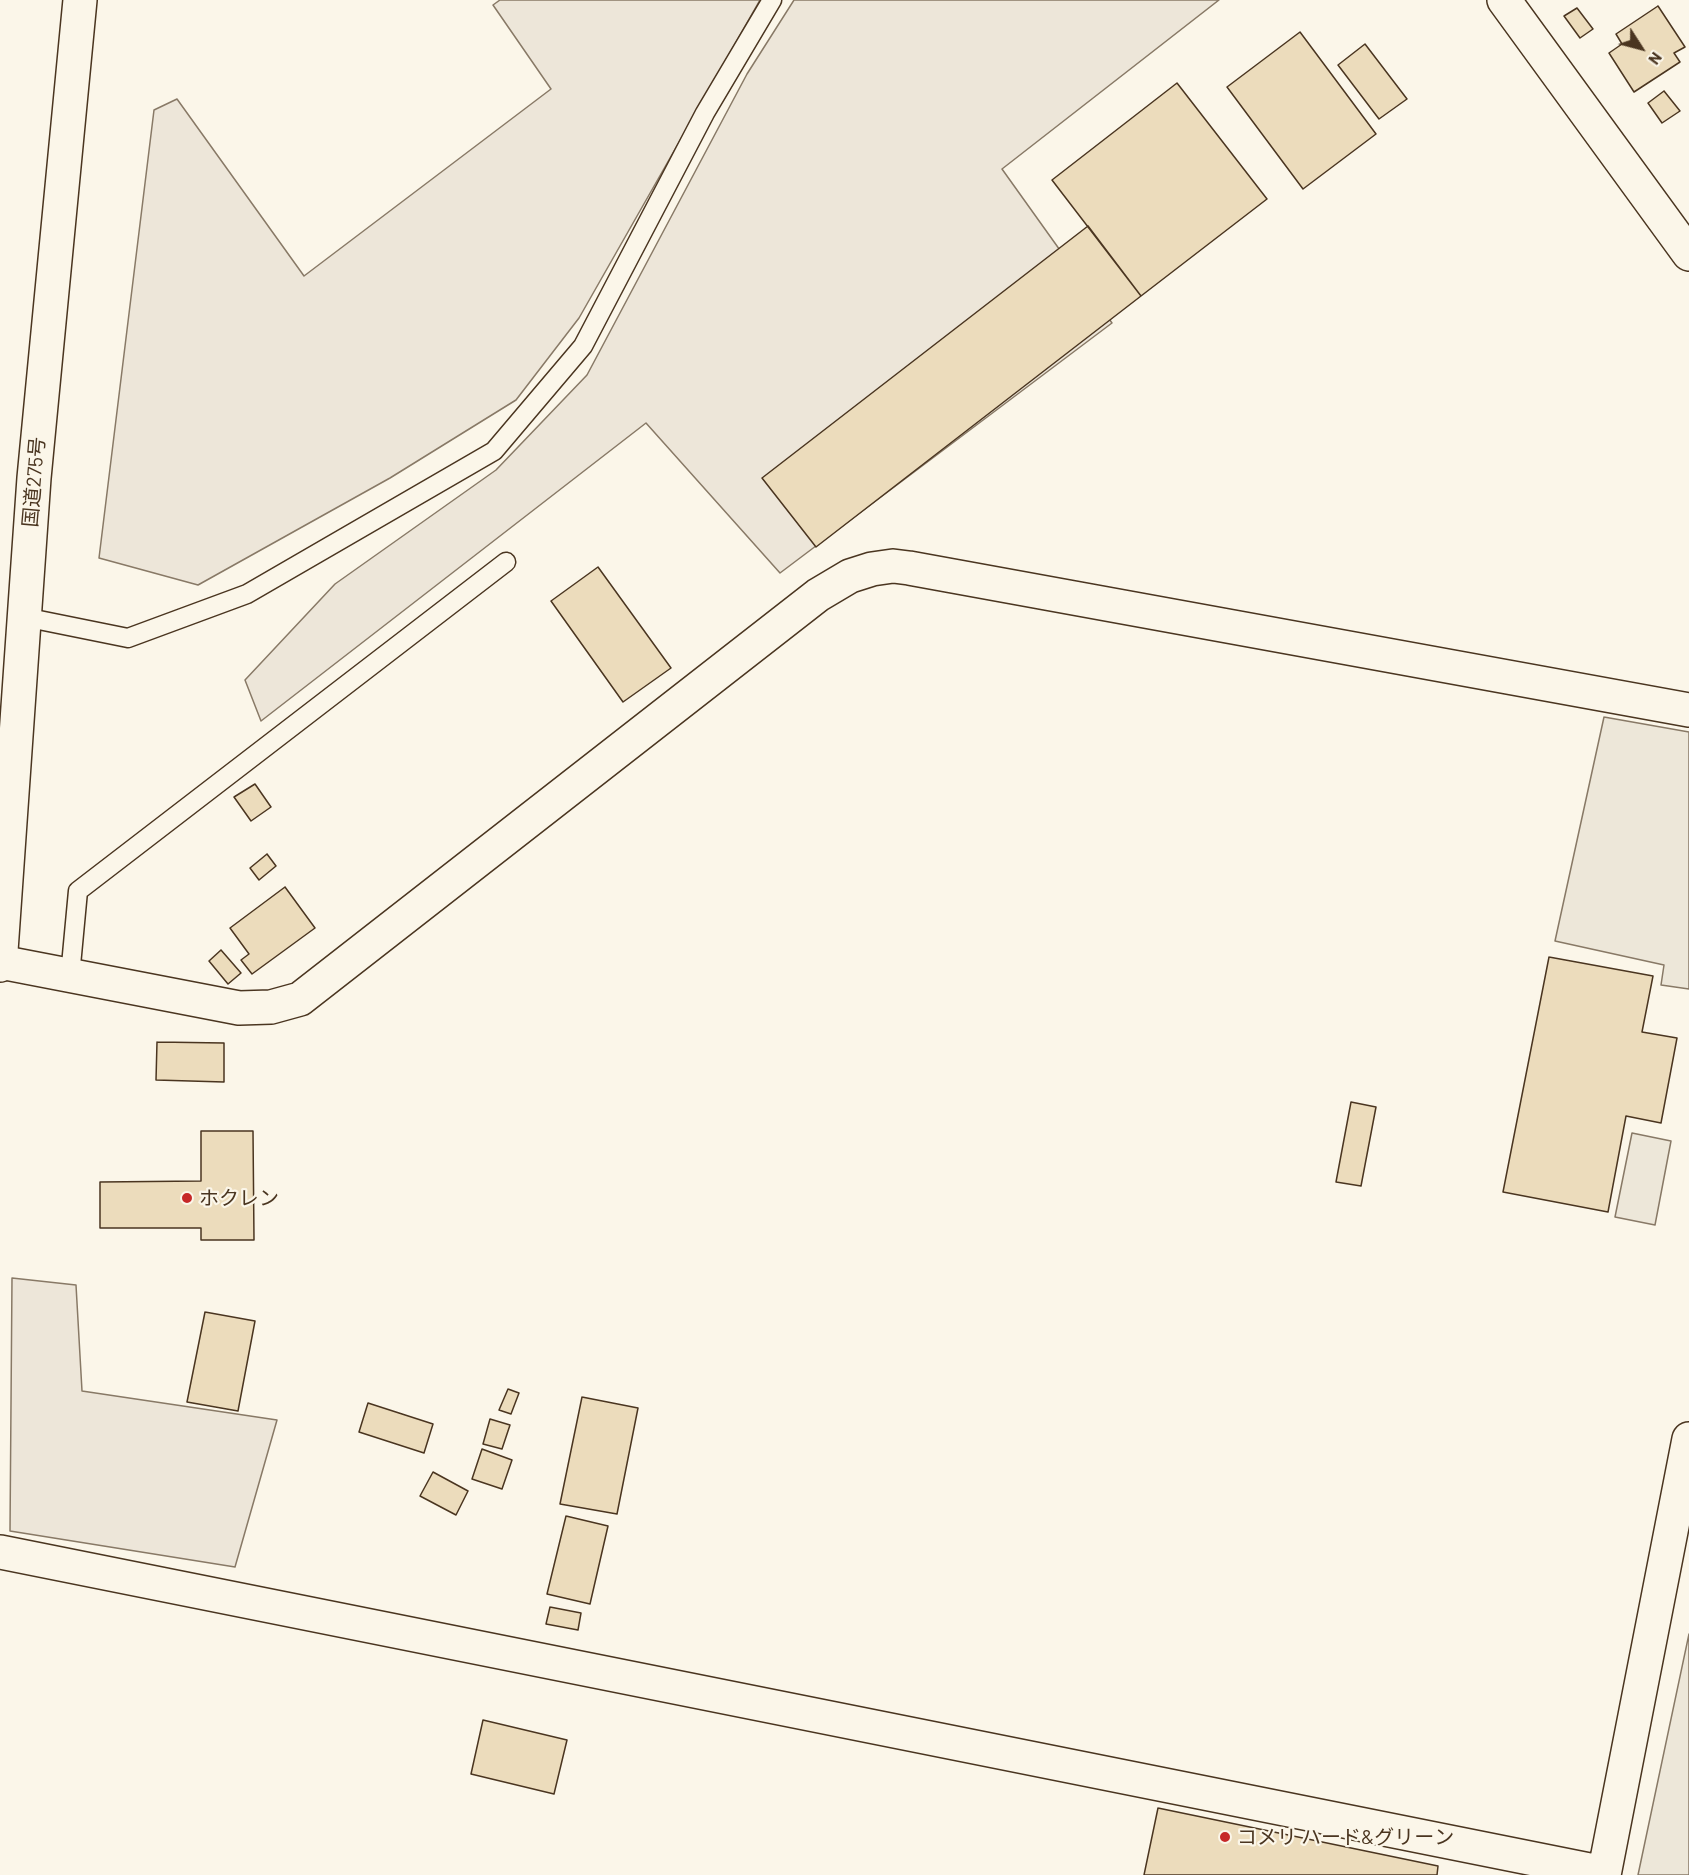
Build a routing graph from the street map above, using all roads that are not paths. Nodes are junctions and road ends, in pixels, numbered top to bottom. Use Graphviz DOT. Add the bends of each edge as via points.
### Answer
graph roads {
  1 [pos="80,0"];
  2 [pos="772,0"];
  3 [pos="1512,3"];
  4 [pos="1689,254"];
  5 [pos="507,562"];
  6 [pos="24,617"];
  7 [pos="1689,710"];
  8 [pos="0,964"];
  9 [pos="70,976"];
  10 [pos="1689,1439"];
  11 [pos="0,1552"];
  12 [pos="1604,1874"];
  1 -- 6 [label="main road, 国道275号"];
  2 -- 6 [label="lane" via="705,113 583,346 494,451 247,594 128,638"];
  3 -- 4 [label="main road"];
  5 -- 9 [label="lane" via="78,891"];
  6 -- 8 [label="main road, 国道275号"];
  7 -- 9 [label="main road" via="909,568 872,569 850,576 818,595 300,999 271,1007 239,1008"];
  8 -- 9 [label="main road"];
  10 -- 12 [label="main road"];
  11 -- 12 [label="main road"];
}
